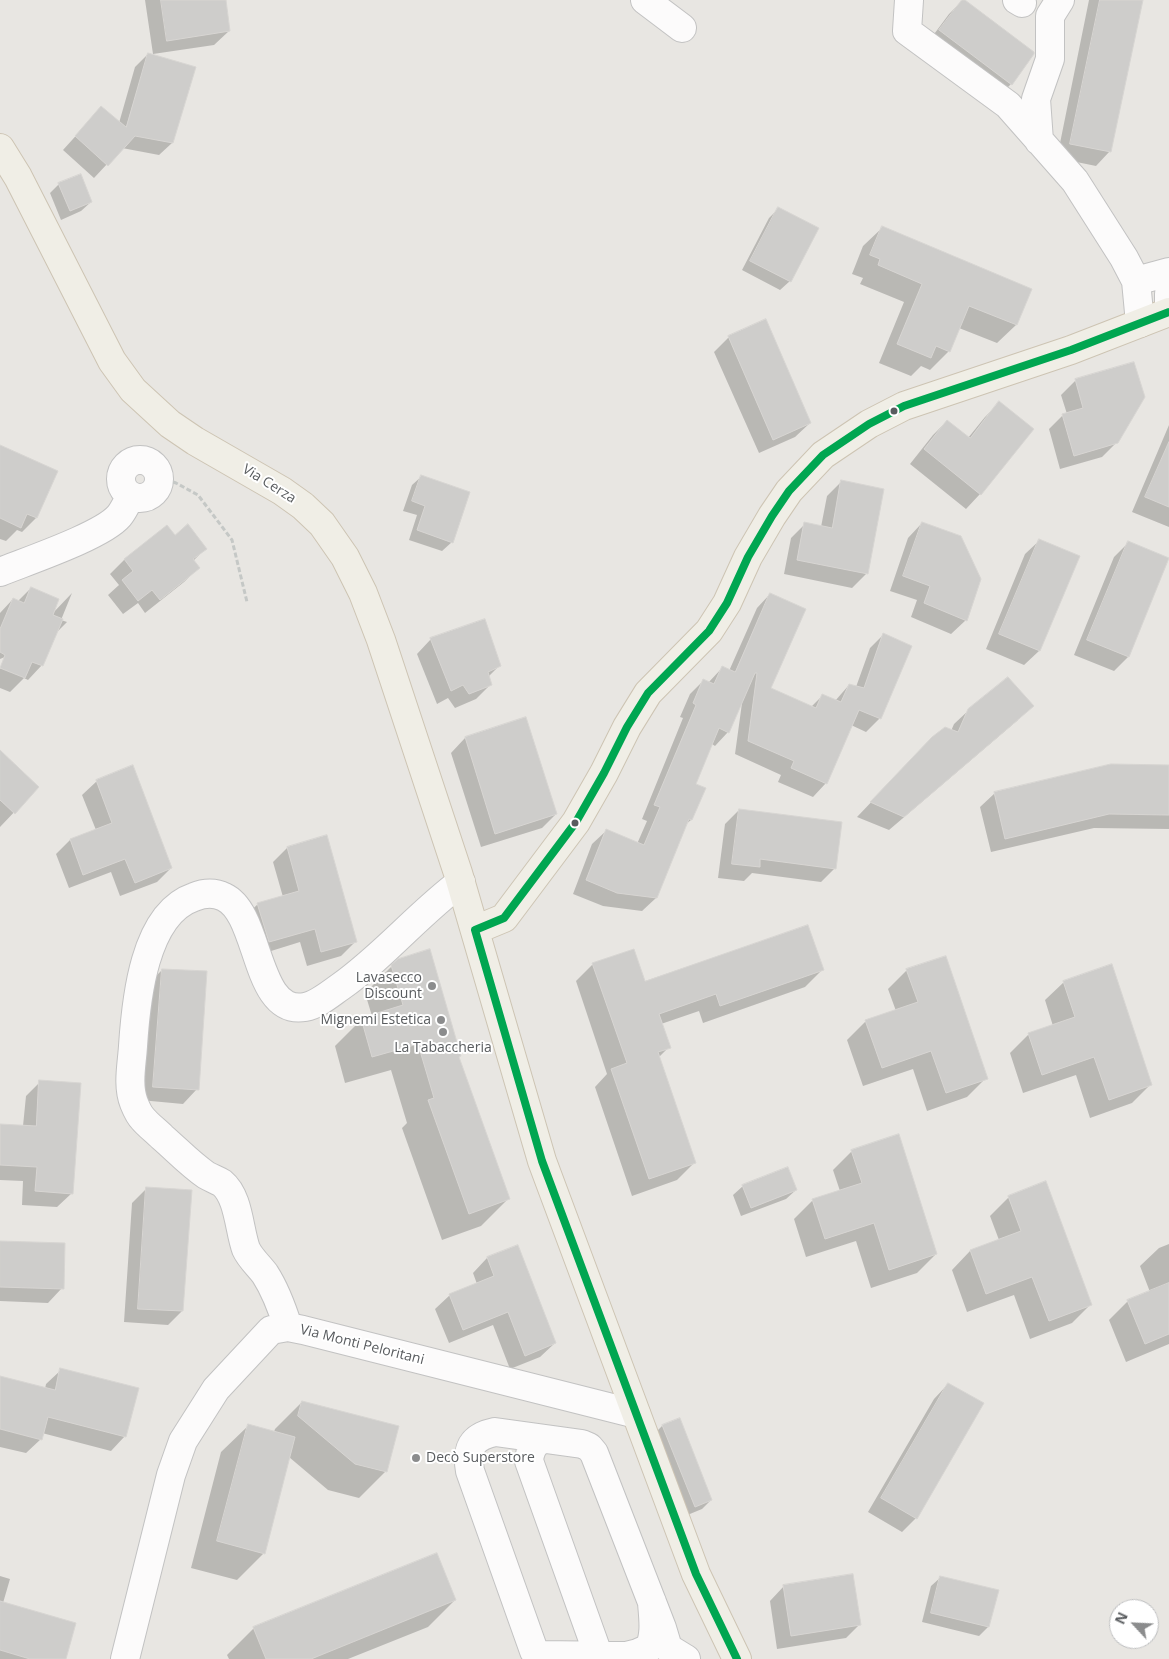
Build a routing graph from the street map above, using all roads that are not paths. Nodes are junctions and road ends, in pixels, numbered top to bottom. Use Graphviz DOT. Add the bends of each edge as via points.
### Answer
graph roads {
  1 [pos="645,0"];
  2 [pos="909,0"];
  3 [pos="1060,0"];
  4 [pos="682,28"];
  5 [pos="1039,141"];
  6 [pos="0,148"];
  7 [pos="1169,272"];
  8 [pos="1136,281"];
  9 [pos="1169,294"];
  10 [pos="1169,312"];
  11 [pos="1140,323"];
  12 [pos="159,477"];
  13 [pos="0,572"];
  14 [pos="460,877"];
  15 [pos="475,930"];
  16 [pos="288,1327"];
  17 [pos="636,1414"];
  18 [pos="541,1439"];
  19 [pos="652,1602"];
  20 [pos="603,1658"];
  21 [pos="126,1659"];
  22 [pos="686,1659"];
  23 [pos="736,1659"];
  1 -- 4 [label="street"];
  2 -- 5 [label="street" via="907,32 1008,105"];
  3 -- 5 [label="street" via="1050,16 1050,59 1036,99"];
  5 -- 8 [label="street" via="1074,181"];
  6 -- 14 [label="main road, Via Cerza" via="112,361 133,390 170,424 303,506 322,524 345,557 381,640"];
  7 -- 8 [label="street"];
  8 -- 11 [label="street"];
  9 -- 10 [label="street"];
  10 -- 11 [label="main road"];
  11 -- 15 [label="main road" via="1071,350 904,406 869,424 823,455 789,490 772,516 709,631 648,694 576,822 504,918"];
  12 -- 13 [label="street" via="150,463 133,461 122,474 124,490 131,496 118,517 88,536"];
  14 -- 15 [label="main road, Via Cerza"];
  14 -- 16 [label="street" via="393,944 351,979 307,1007 294,1008 283,1003 272,990 242,917 226,897 214,893 201,894 177,905 167,915 150,951 136,1005 130,1084 134,1102 142,1118 193,1165 222,1183 231,1194 247,1251 279,1300"];
  15 -- 17 [label="main road, Via Cerza" via="542,1161"];
  16 -- 17 [label="street, Via Monti Peloritani"];
  16 -- 21 [label="street, Via Monti Peloritani" via="271,1330 216,1389 184,1442 171,1475"];
  17 -- 23 [label="main road, Via Cerza" via="696,1574"];
  18 -- 19 [label="street" via="582,1444 594,1453"];
  18 -- 20 [label="street" via="529,1453 529,1461"];
  18 -- 20 [label="street" via="495,1432 484,1434 470,1450 470,1471 534,1651 538,1655"];
  19 -- 20 [label="street" via="653,1629 649,1648 626,1656"];
  19 -- 22 [label="street" via="668,1648"];
}
